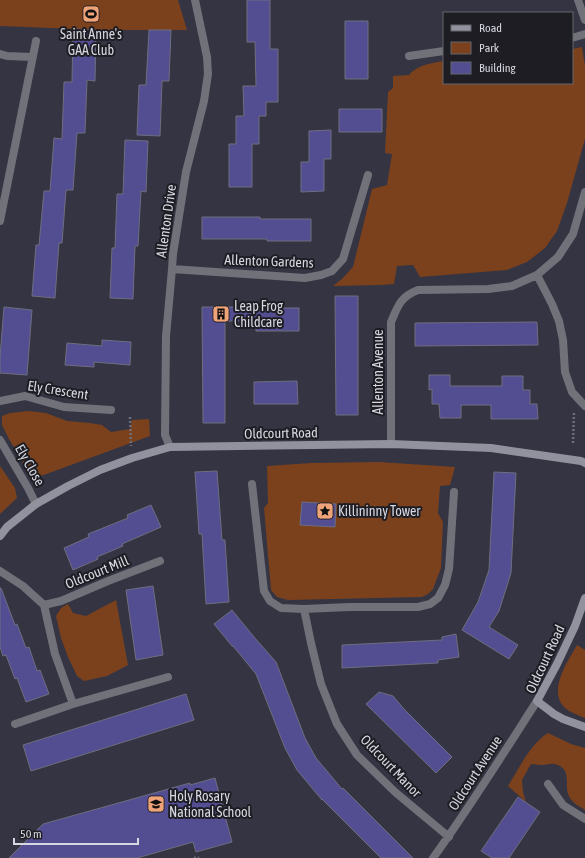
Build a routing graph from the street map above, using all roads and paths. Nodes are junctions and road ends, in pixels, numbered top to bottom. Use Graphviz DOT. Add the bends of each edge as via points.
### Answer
graph roads {
  1 [pos="195,0"];
  2 [pos="578,0"];
  3 [pos="585,20"];
  4 [pos="585,34"];
  5 [pos="573,38"];
  6 [pos="36,41"];
  7 [pos="443,51"];
  8 [pos="0,54"];
  9 [pos="409,56"];
  10 [pos="32,57"];
  11 [pos="368,175"];
  12 [pos="585,192"];
  13 [pos="0,221"];
  14 [pos="172,269"];
  15 [pos="537,275"];
  16 [pos="0,401"];
  17 [pos="585,406"];
  18 [pos="112,410"];
  19 [pos="574,410"];
  20 [pos="130,417"];
  21 [pos="0,440"];
  22 [pos="573,443"];
  23 [pos="391,444"];
  24 [pos="130,446"];
  25 [pos="170,447"];
  26 [pos="585,463"];
  27 [pos="252,484"];
  28 [pos="454,492"];
  29 [pos="36,504"];
  30 [pos="0,536"];
  31 [pos="160,561"];
  32 [pos="0,571"];
  33 [pos="585,598"];
  34 [pos="44,605"];
  35 [pos="304,609"];
  36 [pos="168,677"];
  37 [pos="536,701"];
  38 [pos="73,704"];
  39 [pos="15,724"];
  40 [pos="585,727"];
  41 [pos="548,784"];
  42 [pos="585,819"];
  43 [pos="449,837"];
  44 [pos="194,858"];
  45 [pos="199,858"];
  46 [pos="433,858"];
  1 -- 14 [label="street, Allenton Drive" via="208,74 204,101 186,172"];
  2 -- 3 [label="street"];
  4 -- 5 [label="street"];
  6 -- 10 [label="street"];
  7 -- 9 [label="street"];
  8 -- 10 [label="street"];
  10 -- 13 [label="street"];
  11 -- 14 [label="street, Allenton Gardens" via="343,259 332,271 321,276 305,278"];
  12 -- 15 [label="street, Allenton Avenue" via="573,234 558,257"];
  14 -- 25 [label="street, Allenton Drive" via="166,336 165,435"];
  15 -- 17 [label="street" via="559,321 565,372 572,392"];
  15 -- 23 [label="street, Allenton Avenue" via="512,286 418,290 405,297 398,305 391,322"];
  16 -- 18 [label="street, Ely Crescent" via="25,396 64,407"];
  19 -- 22 [label="path"];
  20 -- 24 [label="path"];
  21 -- 29 [label="street, Ely Close"];
  23 -- 25 [label="street, Oldcourt Road"];
  23 -- 26 [label="street, Oldcourt Road" via="491,448"];
  25 -- 29 [label="street, Oldcourt Road" via="100,470"];
  27 -- 35 [label="street" via="264,591 270,601 281,608"];
  28 -- 35 [label="street" via="449,569 445,586 438,598 418,608"];
  29 -- 30 [label="street, Oldcourt Road" via="7,527"];
  31 -- 34 [label="street, Oldcourt Mill" via="61,601"];
  32 -- 34 [label="street" via="23,586"];
  33 -- 37 [label="street, Oldcourt Road" via="557,664"];
  34 -- 38 [label="street" via="55,654"];
  35 -- 43 [label="street, Oldcourt Manor" via="321,684 337,724 357,755 395,792"];
  36 -- 38 [label="street"];
  37 -- 40 [label="street, Oldcourt Road" via="563,719"];
  37 -- 43 [label="street, Oldcourt Avenue"];
  38 -- 39 [label="street"];
  41 -- 42 [label="street" via="563,804"];
  43 -- 46 [label="street, Oldcourt Avenue"];
  44 -- 45 [label="path"];
}
